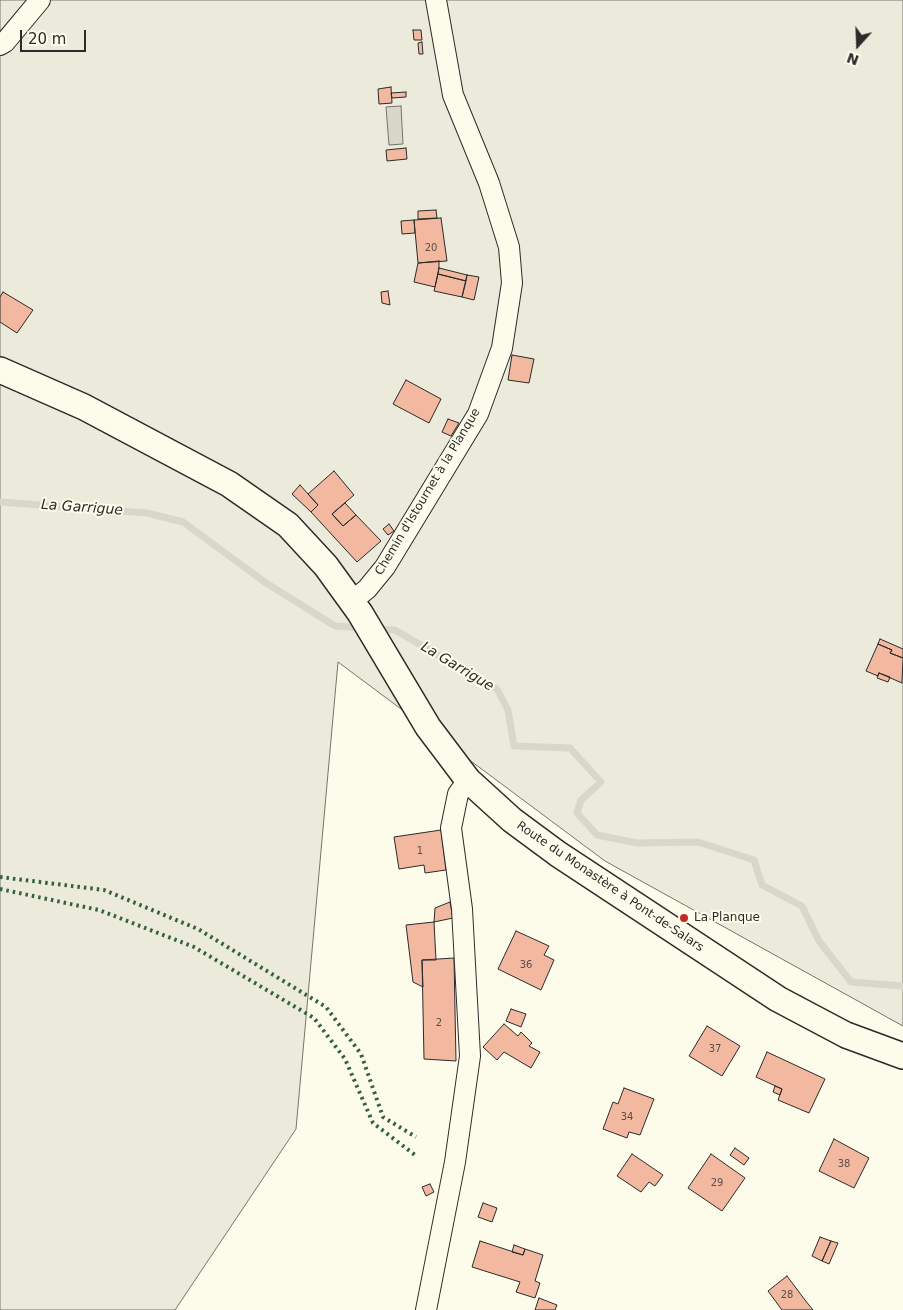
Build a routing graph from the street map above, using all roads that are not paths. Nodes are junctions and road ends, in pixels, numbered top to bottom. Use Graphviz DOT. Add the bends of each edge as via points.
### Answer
graph roads {
  1 [pos="40,0"];
  2 [pos="436,0"];
  3 [pos="0,45"];
  4 [pos="0,370"];
  5 [pos="356,607"];
  6 [pos="468,780"];
  7 [pos="903,1056"];
  8 [pos="426,1310"];
  1 -- 3 [label="street"];
  2 -- 5 [label="street, Chemin d'Istournet à la Planque" via="453,95 489,183 509,247 512,283 502,348 478,414 385,568"];
  4 -- 5 [label="street, Route du Monastère à Pont-de-Salars" via="84,407 228,484 288,524 326,566"];
  5 -- 6 [label="street, Route du Monastère à Pont-de-Salars" via="428,727"];
  6 -- 7 [label="street, Route du Monastère à Pont-de-Salars" via="512,820 558,854 778,999 846,1035"];
  6 -- 8 [label="street" via="458,794 451,828 462,909 470,1056 455,1162"];
}
